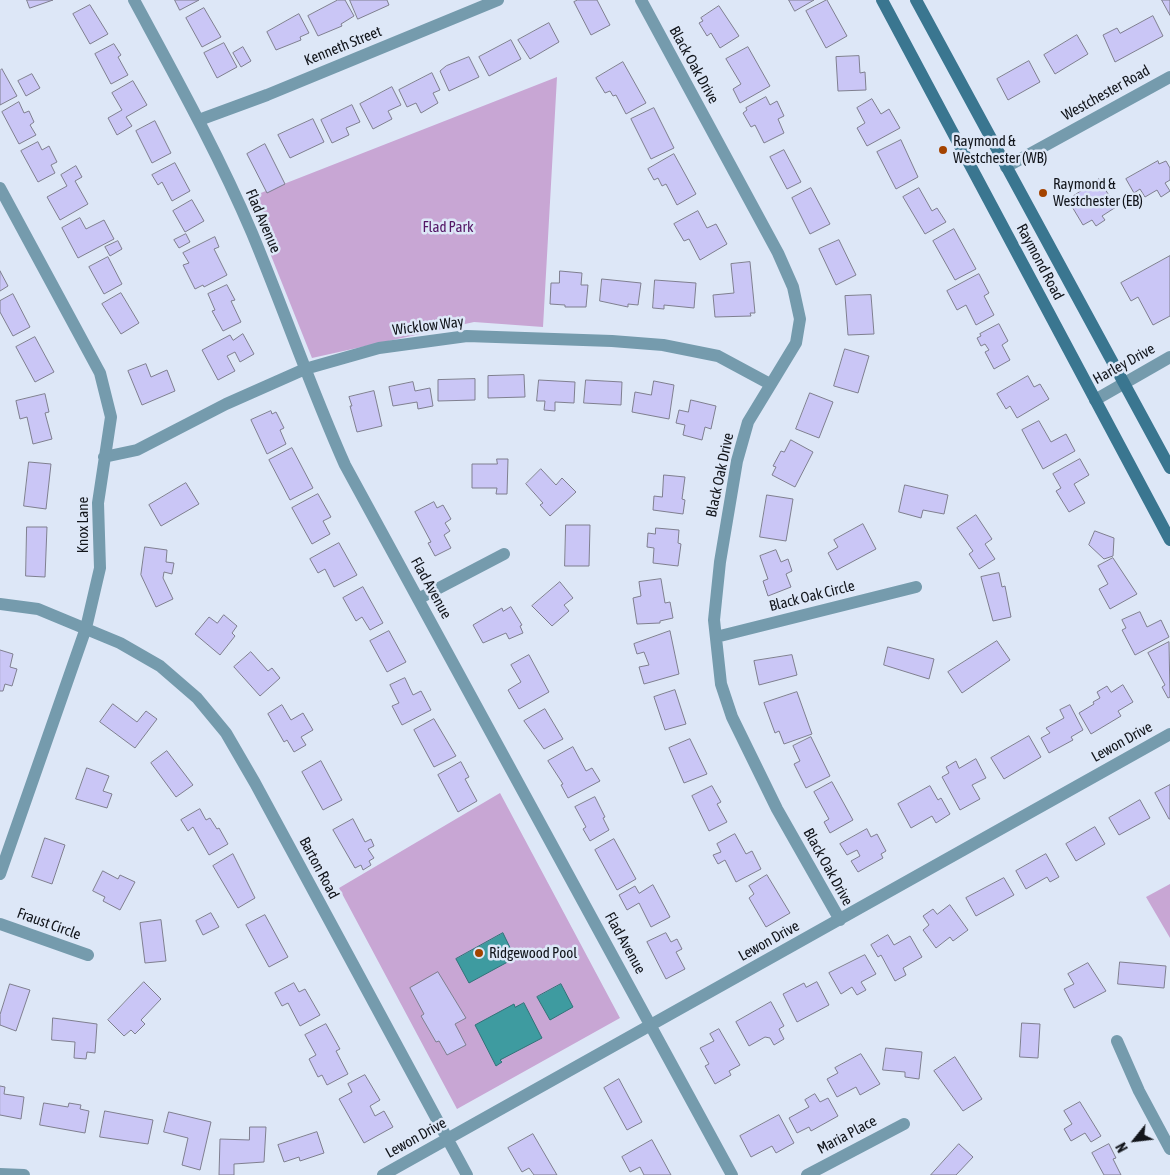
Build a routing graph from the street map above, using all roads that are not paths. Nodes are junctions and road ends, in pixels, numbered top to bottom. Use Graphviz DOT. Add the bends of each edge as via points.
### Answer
graph roads {
  1 [pos="134,0"];
  2 [pos="498,0"];
  3 [pos="641,0"];
  4 [pos="882,0"];
  5 [pos="916,0"];
  6 [pos="1170,77"];
  7 [pos="199,120"];
  8 [pos="1006,167"];
  9 [pos="0,188"];
  10 [pos="1170,358"];
  11 [pos="304,369"];
  12 [pos="1123,383"];
  13 [pos="770,384"];
  14 [pos="1095,400"];
  15 [pos="104,457"];
  16 [pos="1170,468"];
  17 [pos="1170,540"];
  18 [pos="504,554"];
  19 [pos="916,587"];
  20 [pos="418,599"];
  21 [pos="0,604"];
  22 [pos="86,628"];
  23 [pos="716,637"];
  24 [pos="1170,734"];
  25 [pos="0,874"];
  26 [pos="840,920"];
  27 [pos="0,924"];
  28 [pos="88,955"];
  29 [pos="651,1024"];
  30 [pos="1117,1041"];
  31 [pos="904,1124"];
  32 [pos="448,1139"];
  33 [pos="1170,1149"];
  34 [pos="0,1174"];
  35 [pos="24,1175"];
  36 [pos="383,1175"];
  37 [pos="468,1175"];
  38 [pos="732,1175"];
  39 [pos="807,1175"];
  1 -- 7 [label="street, Flad Avenue"];
  2 -- 7 [label="street, Kenneth Street"];
  3 -- 13 [label="street, Black Oak Drive" via="778,253 793,287 800,319 796,343"];
  4 -- 14 [label="main road, Raymond Road"];
  5 -- 8 [label="main road, Raymond Road"];
  6 -- 8 [label="street, Westchester Road"];
  7 -- 11 [label="street, Flad Avenue" via="252,233"];
  8 -- 12 [label="main road, Raymond Road"];
  9 -- 15 [label="street, Knox Lane" via="100,373 111,417"];
  10 -- 12 [label="street, Harley Drive"];
  11 -- 13 [label="street, Wicklow Way" via="379,348 467,336 612,340 663,345 718,356"];
  11 -- 15 [label="street, Wicklow Way" via="226,404 137,450"];
  11 -- 20 [label="street, Flad Avenue" via="345,465"];
  12 -- 14 [label="street, Harley Drive"];
  12 -- 16 [label="main road, Raymond Road"];
  13 -- 23 [label="street, Black Oak Drive" via="748,422 737,461 720,562 714,620"];
  14 -- 17 [label="main road, Raymond Road"];
  15 -- 22 [label="street, Knox Lane" via="98,503 100,568"];
  18 -- 20 [label="street"];
  19 -- 23 [label="street, Black Oak Circle"];
  20 -- 29 [label="street, Flad Avenue"];
  21 -- 22 [label="street, Barton Road" via="38,609"];
  22 -- 25 [label="street, Knox Lane"];
  22 -- 32 [label="street, Barton Road" via="160,666 197,698 226,733"];
  23 -- 26 [label="street, Black Oak Drive" via="721,684 732,717 777,808"];
  24 -- 26 [label="street, Lewon Drive"];
  26 -- 29 [label="street, Lewon Drive"];
  27 -- 28 [label="street, Fraust Circle"];
  29 -- 32 [label="street, Lewon Drive"];
  29 -- 38 [label="street, Flad Avenue"];
  30 -- 33 [label="street"];
  31 -- 39 [label="street, Maria Place"];
  32 -- 36 [label="street, Lewon Drive"];
  32 -- 37 [label="street, Barton Road"];
  34 -- 35 [label="street"];
}
